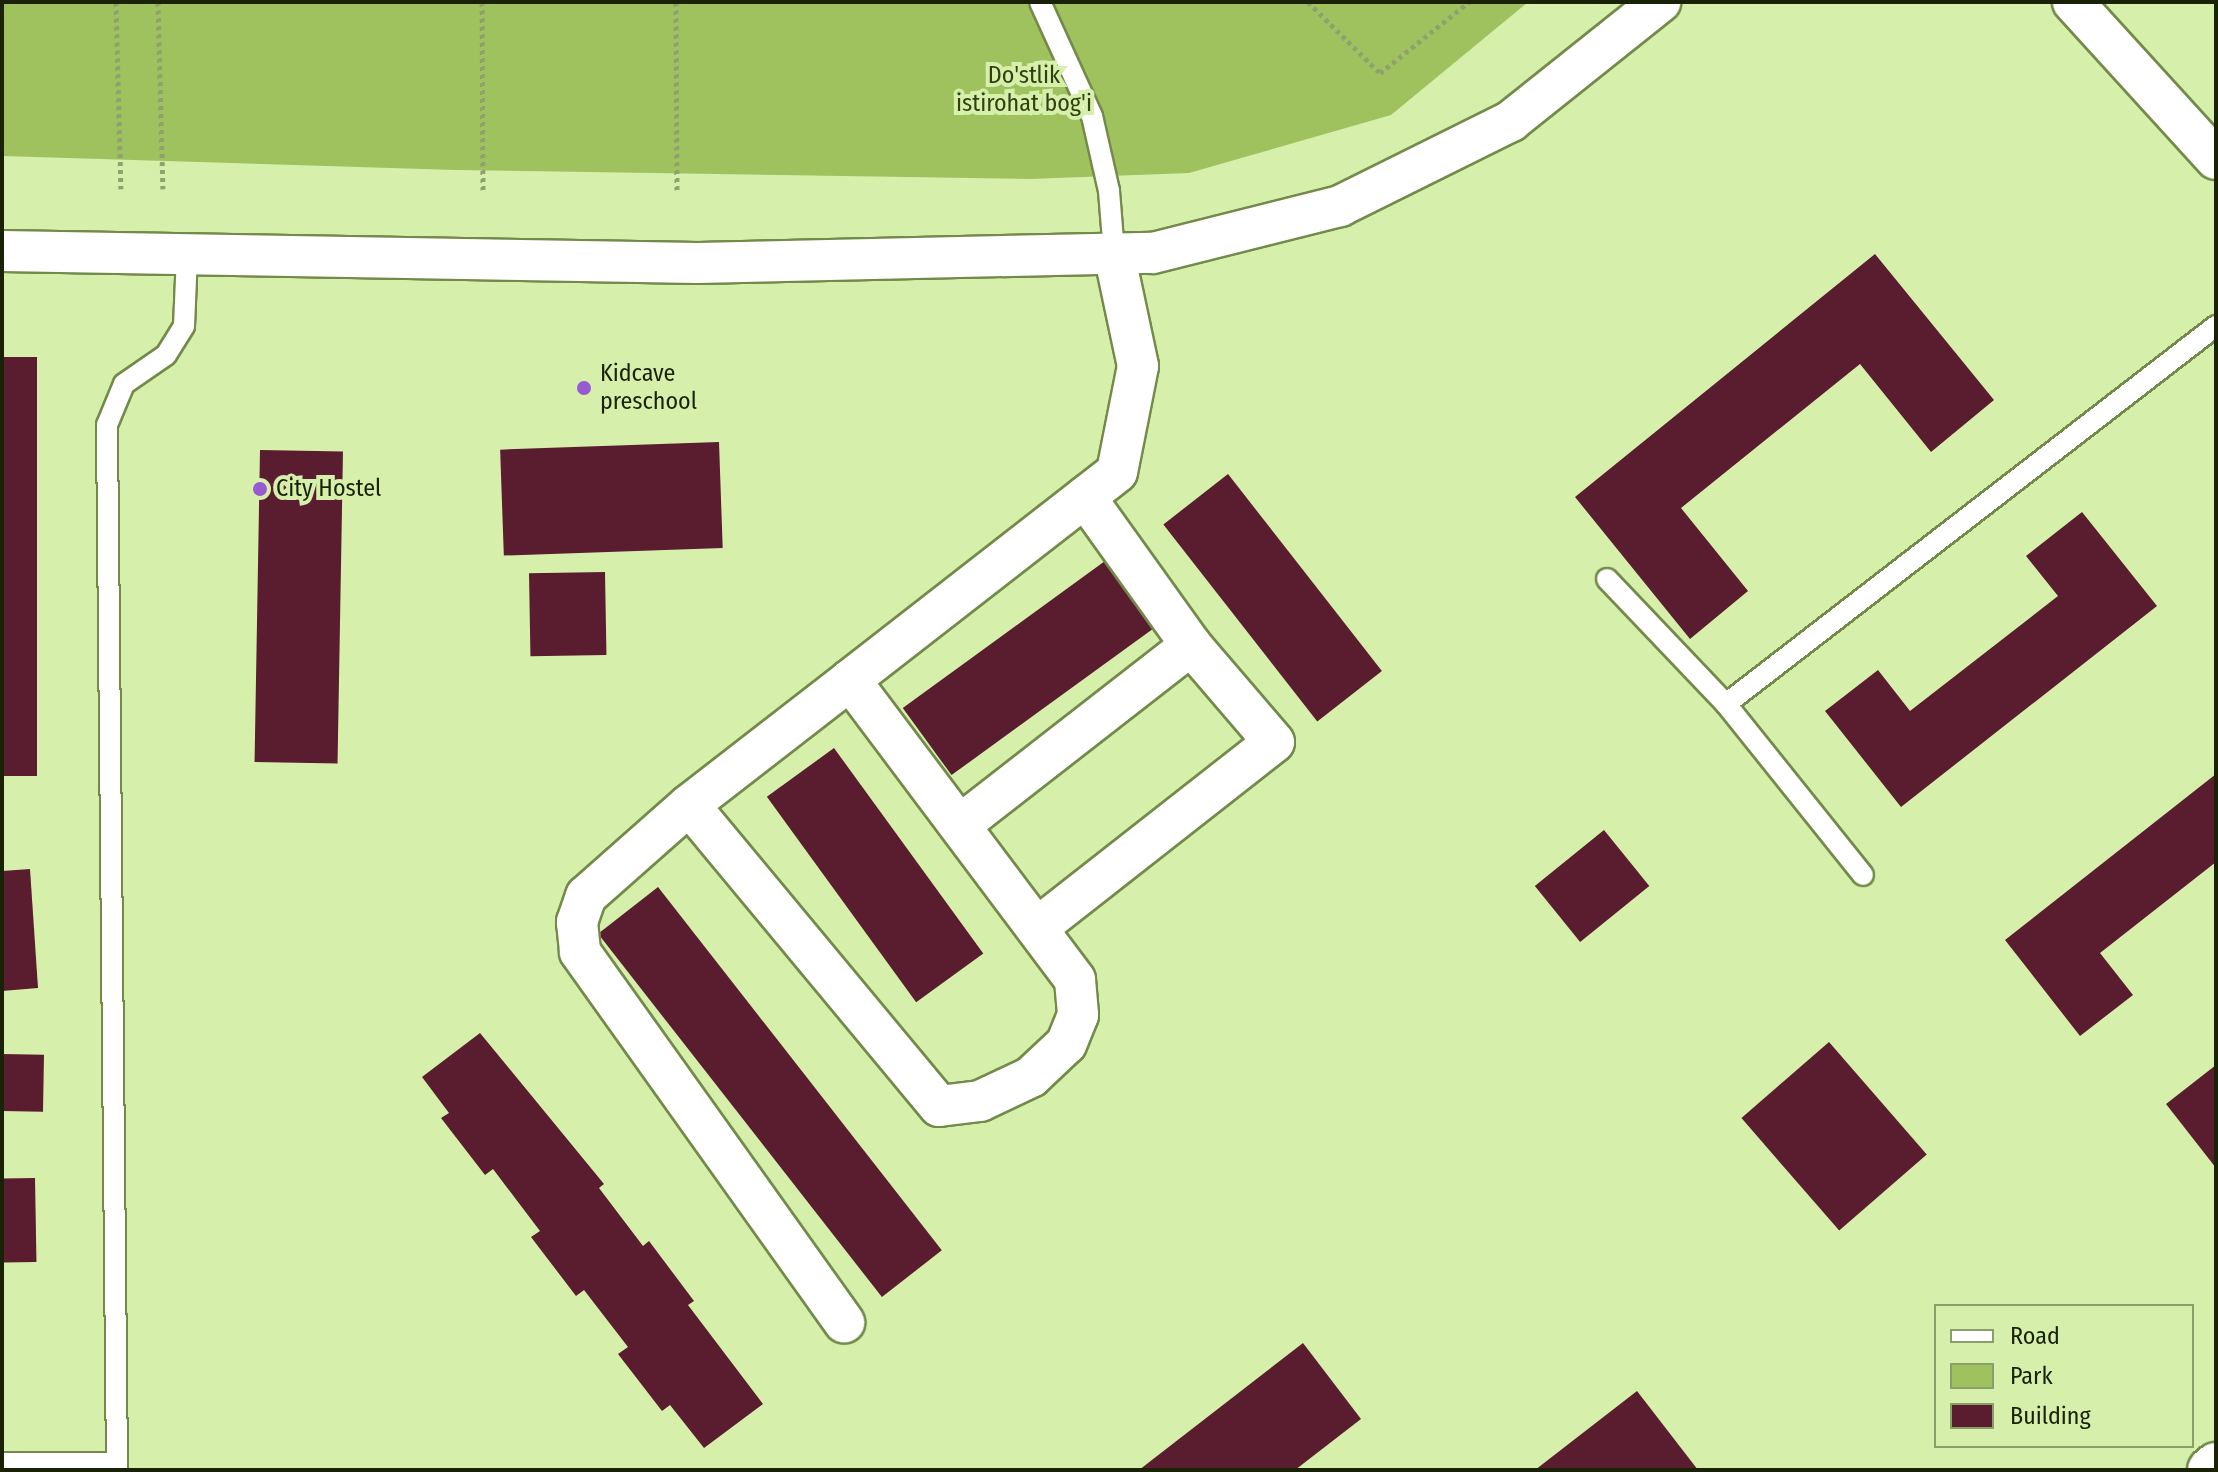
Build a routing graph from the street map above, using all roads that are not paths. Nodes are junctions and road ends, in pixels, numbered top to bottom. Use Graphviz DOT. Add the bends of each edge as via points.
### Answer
graph roads {
  1 [pos="1040,2"];
  2 [pos="1660,2"];
  3 [pos="2073,2"];
  4 [pos="2216,159"];
  5 [pos="2,251"];
  6 [pos="1114,253"];
  7 [pos="187,254"];
  8 [pos="2216,326"];
  9 [pos="1085,497"];
  10 [pos="1607,579"];
  11 [pos="1191,645"];
  12 [pos="850,680"];
  13 [pos="1726,704"];
  14 [pos="689,805"];
  15 [pos="960,825"];
  16 [pos="1863,875"];
  17 [pos="1037,928"];
  18 [pos="844,1322"];
  19 [pos="2,1463"];
  20 [pos="2216,1465"];
  21 [pos="117,1466"];
  22 [pos="2210,1470"];
  1 -- 6 [label="lane" via="1092,116 1109,191"];
  2 -- 6 [label="street" via="1511,121 1340,206 1153,253"];
  3 -- 4 [label="street"];
  5 -- 7 [label="street"];
  6 -- 7 [label="street" via="698,263"];
  6 -- 9 [label="street" via="1138,366 1117,472"];
  7 -- 21 [label="lane" via="184,326 166,355 124,384 107,425"];
  8 -- 13 [label="lane"];
  9 -- 11 [label="street"];
  9 -- 12 [label="street"];
  10 -- 13 [label="lane"];
  11 -- 15 [label="street"];
  11 -- 17 [label="street" via="1274,742"];
  12 -- 14 [label="street"];
  12 -- 15 [label="street"];
  13 -- 16 [label="lane"];
  14 -- 17 [label="street" via="939,1106 980,1101 1031,1077 1066,1044 1078,1015 1075,980"];
  14 -- 18 [label="street" via="586,896 577,922 580,952"];
  15 -- 17 [label="street"];
  19 -- 21 [label="lane"];
  20 -- 22 [label="main road"];
}
